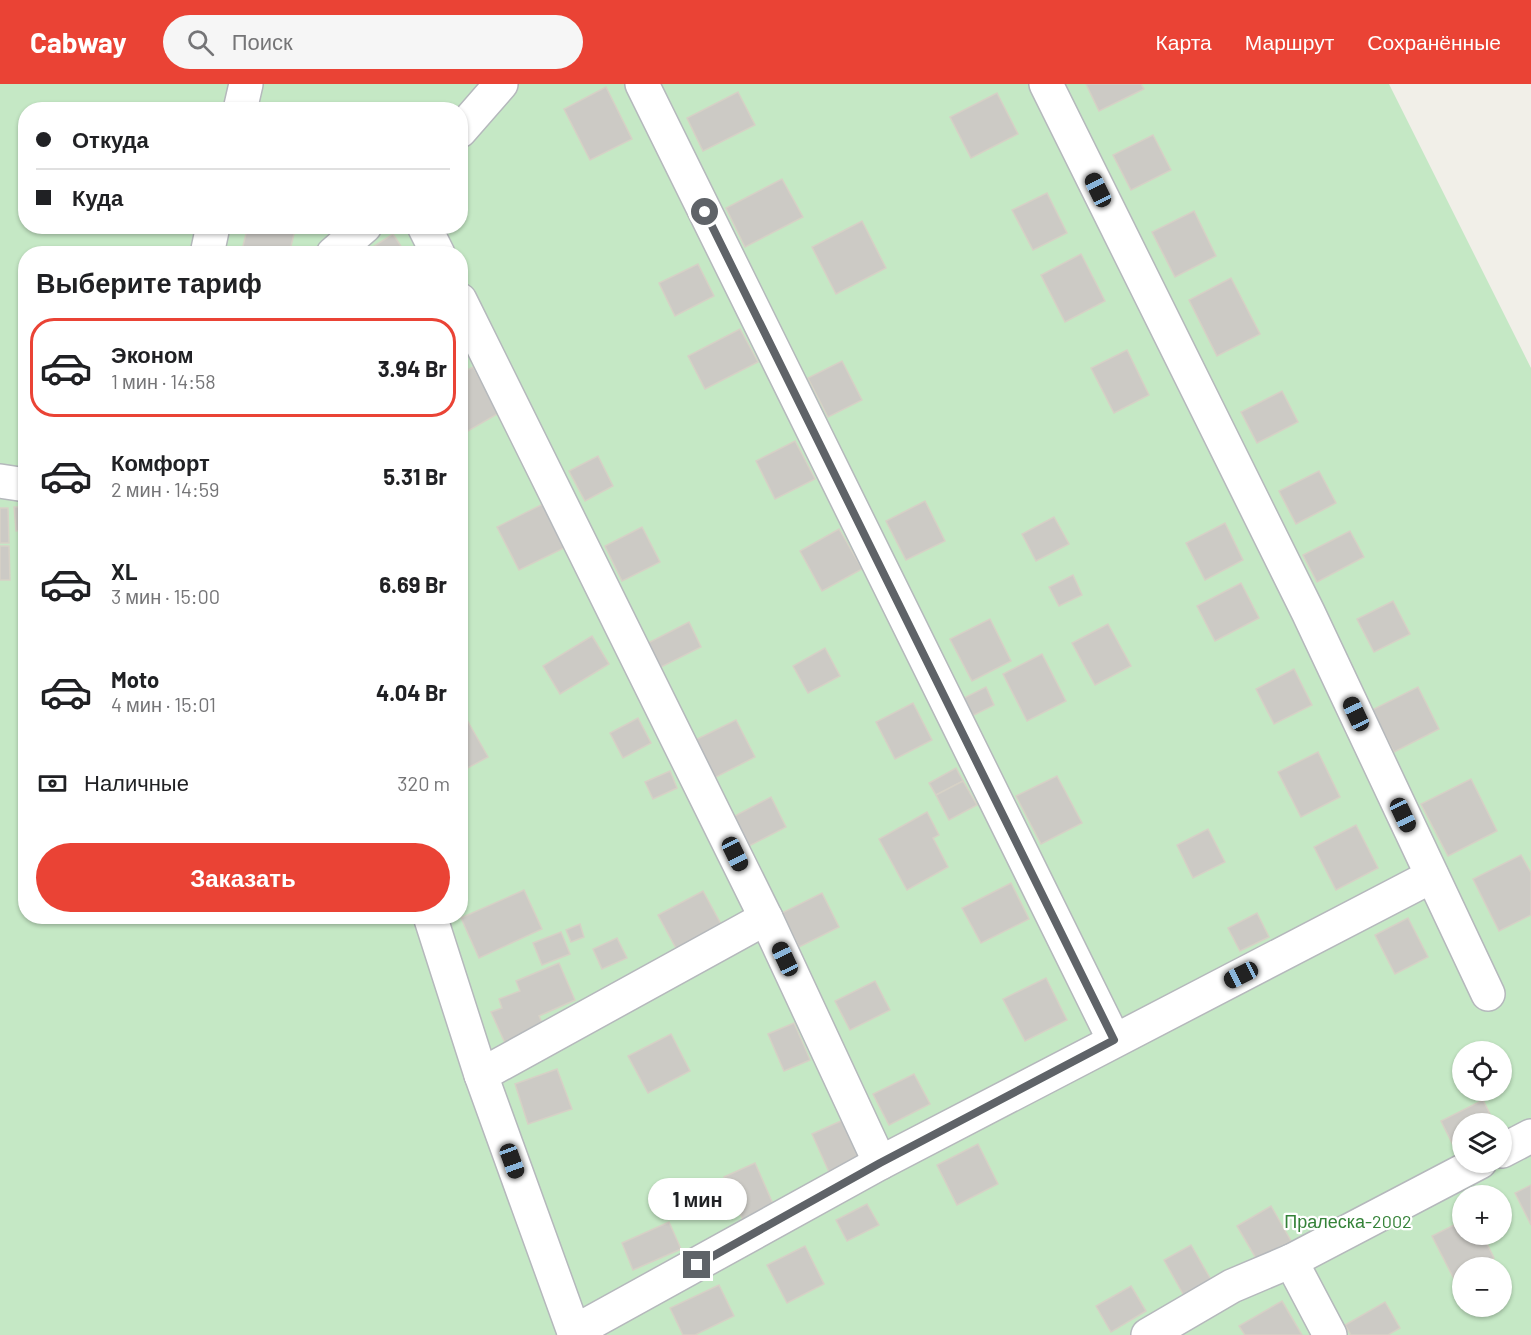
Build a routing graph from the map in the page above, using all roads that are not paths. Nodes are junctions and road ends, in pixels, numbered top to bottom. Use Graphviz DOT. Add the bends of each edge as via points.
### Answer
graph roads {
  1 [pos="246,84"];
  2 [pos="501,84"];
  3 [pos="642,84"];
  4 [pos="1046,84"];
  5 [pos="242,102"];
  6 [pos="468,122"];
  7 [pos="356,234"];
  8 [pos="342,246"];
  9 [pos="468,316"];
  10 [pos="0,481"];
  11 [pos="18,484"];
  12 [pos="1432,876"];
  13 [pos="766,918"];
  14 [pos="432,924"];
  15 [pos="1488,994"];
  16 [pos="1114,1040"];
  17 [pos="481,1075"];
  18 [pos="1531,1136"];
  19 [pos="1512,1146"];
  20 [pos="880,1163"];
  21 [pos="1459,1173"];
  22 [pos="1291,1262"];
  23 [pos="575,1334"];
  24 [pos="1148,1335"];
  25 [pos="1330,1335"];
  1 -- 5 [label="street"];
  2 -- 6 [label="street"];
  3 -- 16 [label="street"];
  4 -- 12 [label="street" via="1308,612"];
  7 -- 8 [label="street"];
  9 -- 13 [label="street"];
  10 -- 11 [label="street"];
  12 -- 15 [label="street"];
  12 -- 16 [label="street"];
  13 -- 17 [label="street"];
  13 -- 20 [label="street"];
  14 -- 17 [label="street"];
  16 -- 20 [label="street"];
  17 -- 23 [label="street"];
  18 -- 19 [label="street"];
  20 -- 23 [label="street"];
  21 -- 22 [label="street"];
  22 -- 24 [label="street" via="1232,1286"];
  22 -- 25 [label="street"];
}
